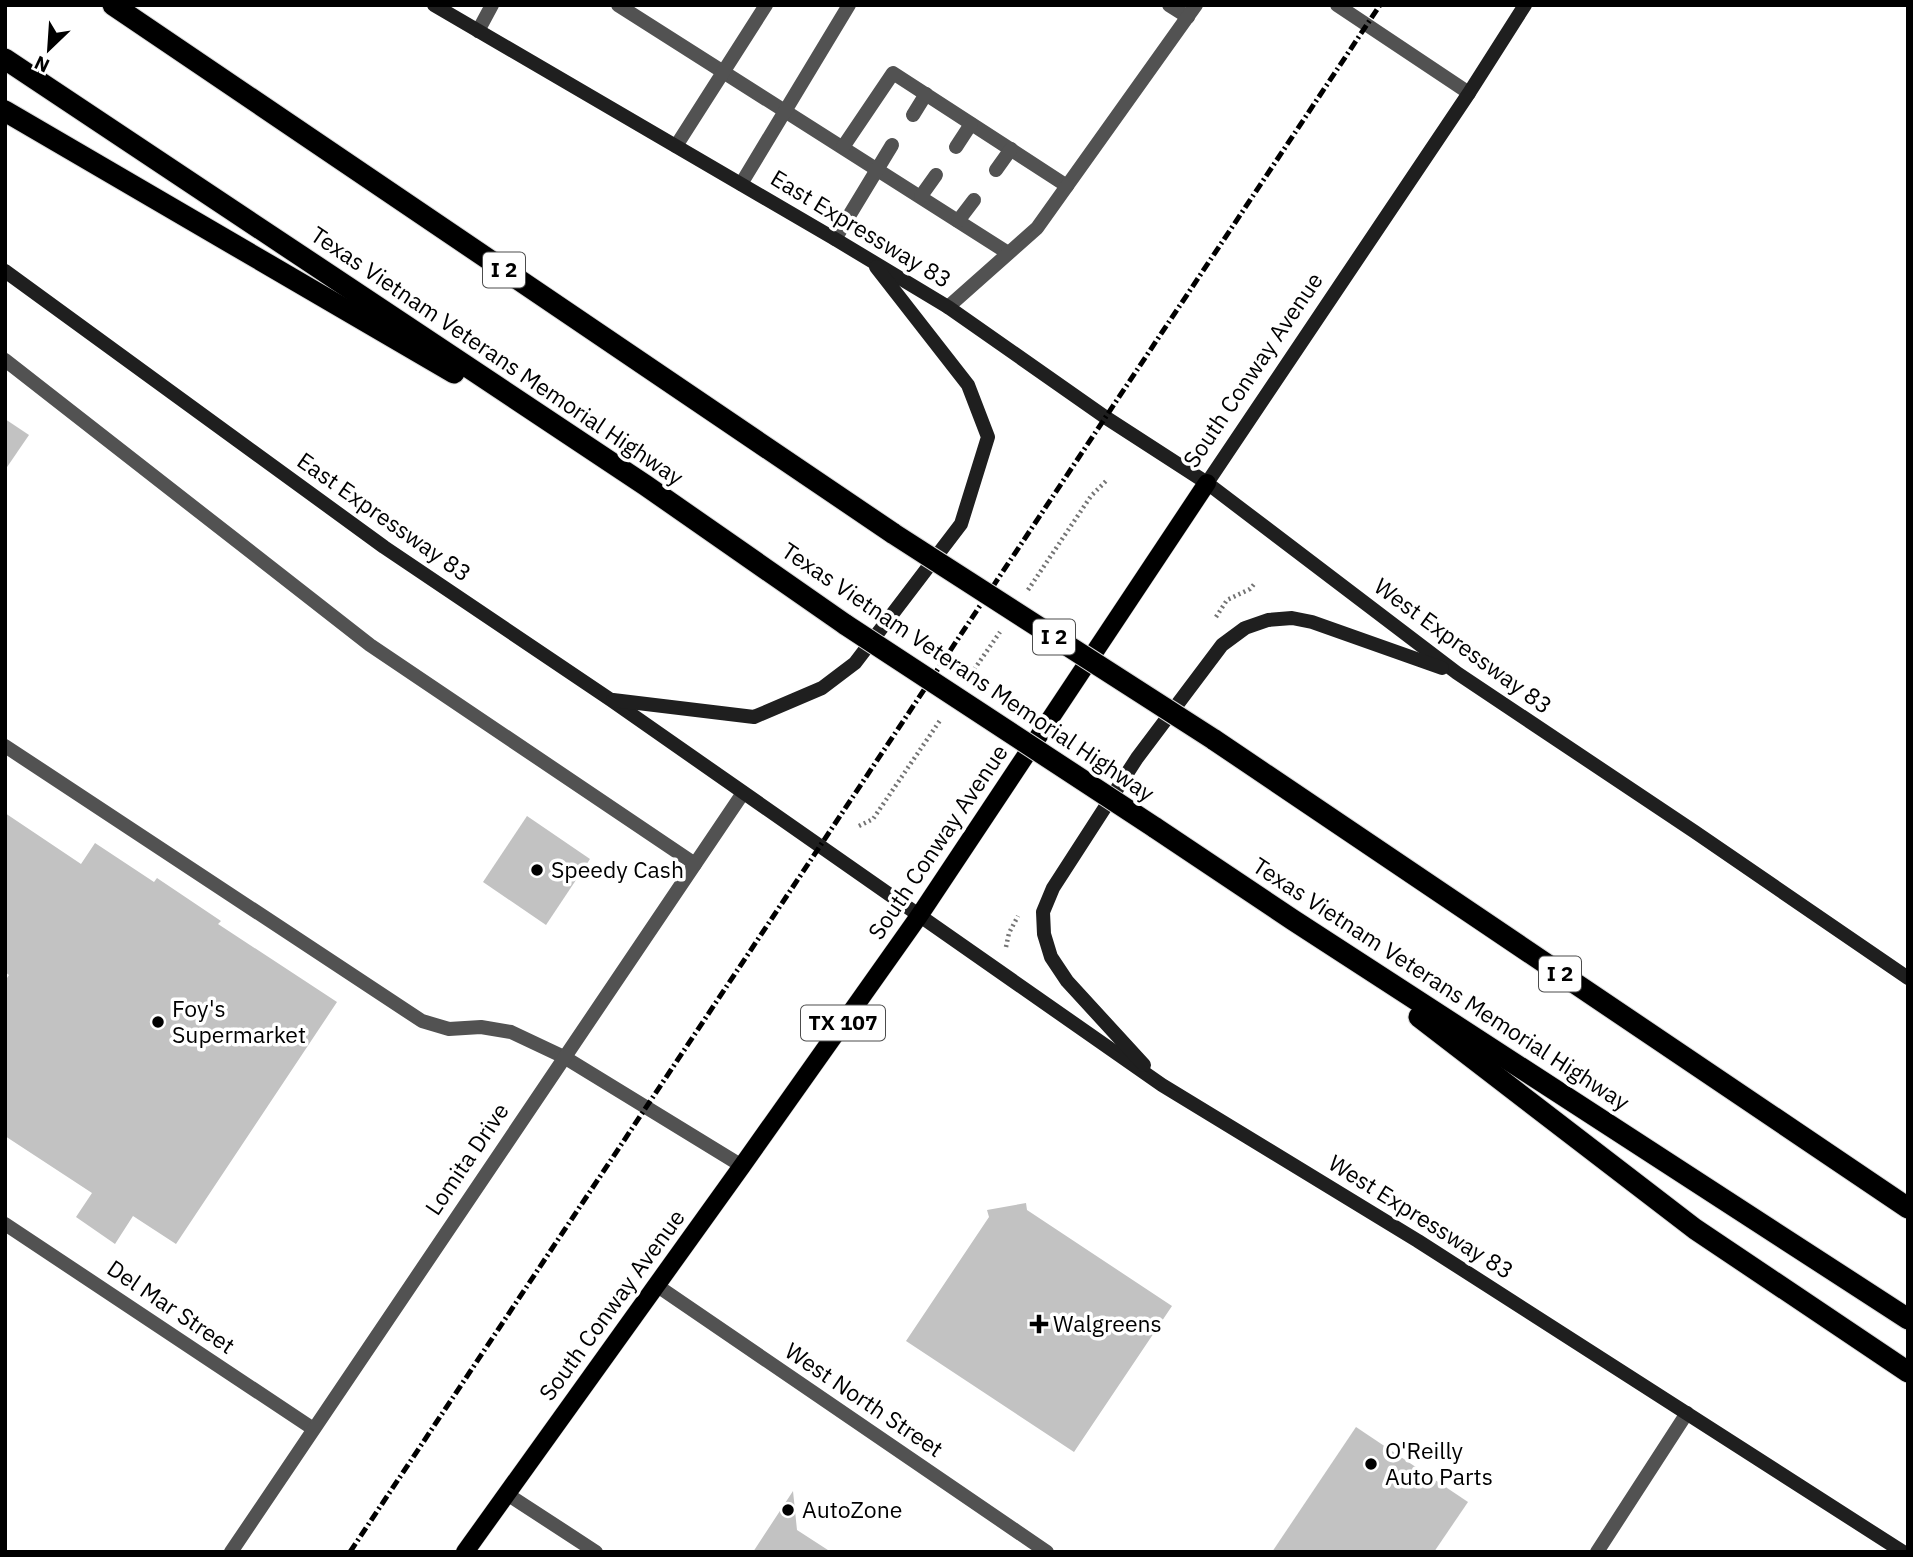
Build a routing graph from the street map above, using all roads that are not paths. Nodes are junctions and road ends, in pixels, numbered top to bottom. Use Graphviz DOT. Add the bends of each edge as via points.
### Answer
graph roads {
  1 [pos="113,5"];
  2 [pos="433,5"];
  3 [pos="492,5"];
  4 [pos="618,5"];
  5 [pos="766,5"];
  6 [pos="849,5"];
  7 [pos="1169,5"];
  8 [pos="1337,5"];
  9 [pos="1525,5"];
  10 [pos="1192,11"];
  11 [pos="478,31"];
  12 [pos="5,59"];
  13 [pos="723,71"];
  14 [pos="1469,93"];
  15 [pos="926,94"];
  16 [pos="786,110"];
  17 [pos="5,111"];
  18 [pos="912,115"];
  19 [pos="971,124"];
  20 [pos="892,145"];
  21 [pos="676,146"];
  22 [pos="843,147"];
  23 [pos="956,147"];
  24 [pos="1011,149"];
  25 [pos="878,169"];
  26 [pos="996,170"];
  27 [pos="936,175"];
  28 [pos="741,184"];
  29 [pos="1067,186"];
  30 [pos="920,196"];
  31 [pos="974,200"];
  32 [pos="958,221"];
  33 [pos="835,239"];
  34 [pos="1008,253"];
  35 [pos="869,259"];
  36 [pos="5,271"];
  37 [pos="948,307"];
  38 [pos="5,360"];
  39 [pos="1207,483"];
  40 [pos="645,485"];
  41 [pos="1457,673"];
  42 [pos="611,700"];
  43 [pos="5,746"];
  44 [pos="743,793"];
  45 [pos="695,864"];
  46 [pos="919,916"];
  47 [pos="1293,920"];
  48 [pos="1908,978"];
  49 [pos="564,1057"];
  50 [pos="1162,1085"];
  51 [pos="742,1166"];
  52 [pos="1908,1208"];
  53 [pos="5,1224"];
  54 [pos="656,1285"];
  55 [pos="1908,1319"];
  56 [pos="1908,1372"];
  57 [pos="1687,1413"];
  58 [pos="312,1428"];
  59 [pos="507,1494"];
  60 [pos="1604,1549"];
  61 [pos="230,1552"];
  62 [pos="465,1552"];
  63 [pos="596,1552"];
  64 [pos="1047,1552"];
  65 [pos="1903,1552"];
  1 -- 52 [label="highway, I 2, bridge" via="894,534 1213,739"];
  2 -- 11 [label="main road, East Expressway 83"];
  3 -- 11 [label="street"];
  4 -- 13 [label="street"];
  5 -- 13 [label="street"];
  6 -- 16 [label="street"];
  7 -- 10 [label="street"];
  8 -- 14 [label="street"];
  9 -- 14 [label="main road, South Conway Avenue"];
  10 -- 29 [label="street"];
  11 -- 21 [label="main road, East Expressway 83"];
  12 -- 40 [label="highway, Texas Vietnam Veterans Memorial Highway"];
  13 -- 16 [label="street"];
  13 -- 21 [label="street"];
  14 -- 39 [label="main road, South Conway Avenue"];
  15 -- 18 [label="street"];
  15 -- 19 [label="street"];
  15 -- 22 [label="street" via="893,73"];
  16 -- 22 [label="street"];
  16 -- 28 [label="street"];
  17 -- 40 [label="highway"];
  19 -- 23 [label="street"];
  19 -- 24 [label="street"];
  20 -- 25 [label="street"];
  21 -- 28 [label="main road, East Expressway 83"];
  22 -- 25 [label="street"];
  24 -- 26 [label="street"];
  24 -- 29 [label="street"];
  25 -- 30 [label="street"];
  25 -- 33 [label="street"];
  27 -- 30 [label="street"];
  28 -- 33 [label="main road, East Expressway 83"];
  29 -- 34 [label="street" via="1037,228"];
  30 -- 32 [label="street"];
  31 -- 32 [label="street"];
  32 -- 34 [label="street"];
  33 -- 35 [label="main road, East Expressway 83"];
  34 -- 37 [label="street"];
  35 -- 37 [label="main road, East Expressway 83"];
  35 -- 42 [label="main road" via="968,385 988,438 961,524 855,663 822,688 754,717"];
  36 -- 42 [label="main road, East Expressway 83" via="384,547"];
  37 -- 39 [label="main road, East Expressway 83"];
  38 -- 45 [label="street" via="370,645"];
  39 -- 41 [label="main road, West Expressway 83"];
  39 -- 46 [label="main road, South Conway Avenue / TX 107"];
  40 -- 47 [label="highway, Texas Vietnam Veterans Memorial Highway, bridge" via="846,625"];
  41 -- 48 [label="main road, West Expressway 83"];
  41 -- 50 [label="main road" via="1312,621 1268,620 1245,628 1222,645 1137,758 1053,888 1043,912 1044,934 1051,957 1067,981"];
  42 -- 44 [label="main road, East Expressway 83"];
  43 -- 49 [label="street" via="422,1021 449,1029 481,1027 511,1032"];
  44 -- 45 [label="street, Lomita Drive"];
  44 -- 46 [label="main road, East Expressway 83"];
  45 -- 49 [label="street, Lomita Drive"];
  46 -- 50 [label="main road, West Expressway 83"];
  46 -- 51 [label="main road, South Conway Avenue / TX 107"];
  47 -- 55 [label="highway, Texas Vietnam Veterans Memorial Highway"];
  47 -- 56 [label="highway" via="1695,1229"];
  49 -- 51 [label="street"];
  49 -- 58 [label="street, Lomita Drive"];
  50 -- 57 [label="main road, West Expressway 83"];
  51 -- 54 [label="main road, South Conway Avenue / TX 107"];
  53 -- 58 [label="street, Del Mar Street"];
  54 -- 59 [label="main road, South Conway Avenue / TX 107"];
  54 -- 64 [label="street, West North Street"];
  57 -- 60 [label="street"];
  57 -- 65 [label="main road, West Expressway 83"];
  58 -- 61 [label="street, Lomita Drive"];
  59 -- 62 [label="main road, South Conway Avenue / TX 107"];
  59 -- 63 [label="street"];
}
